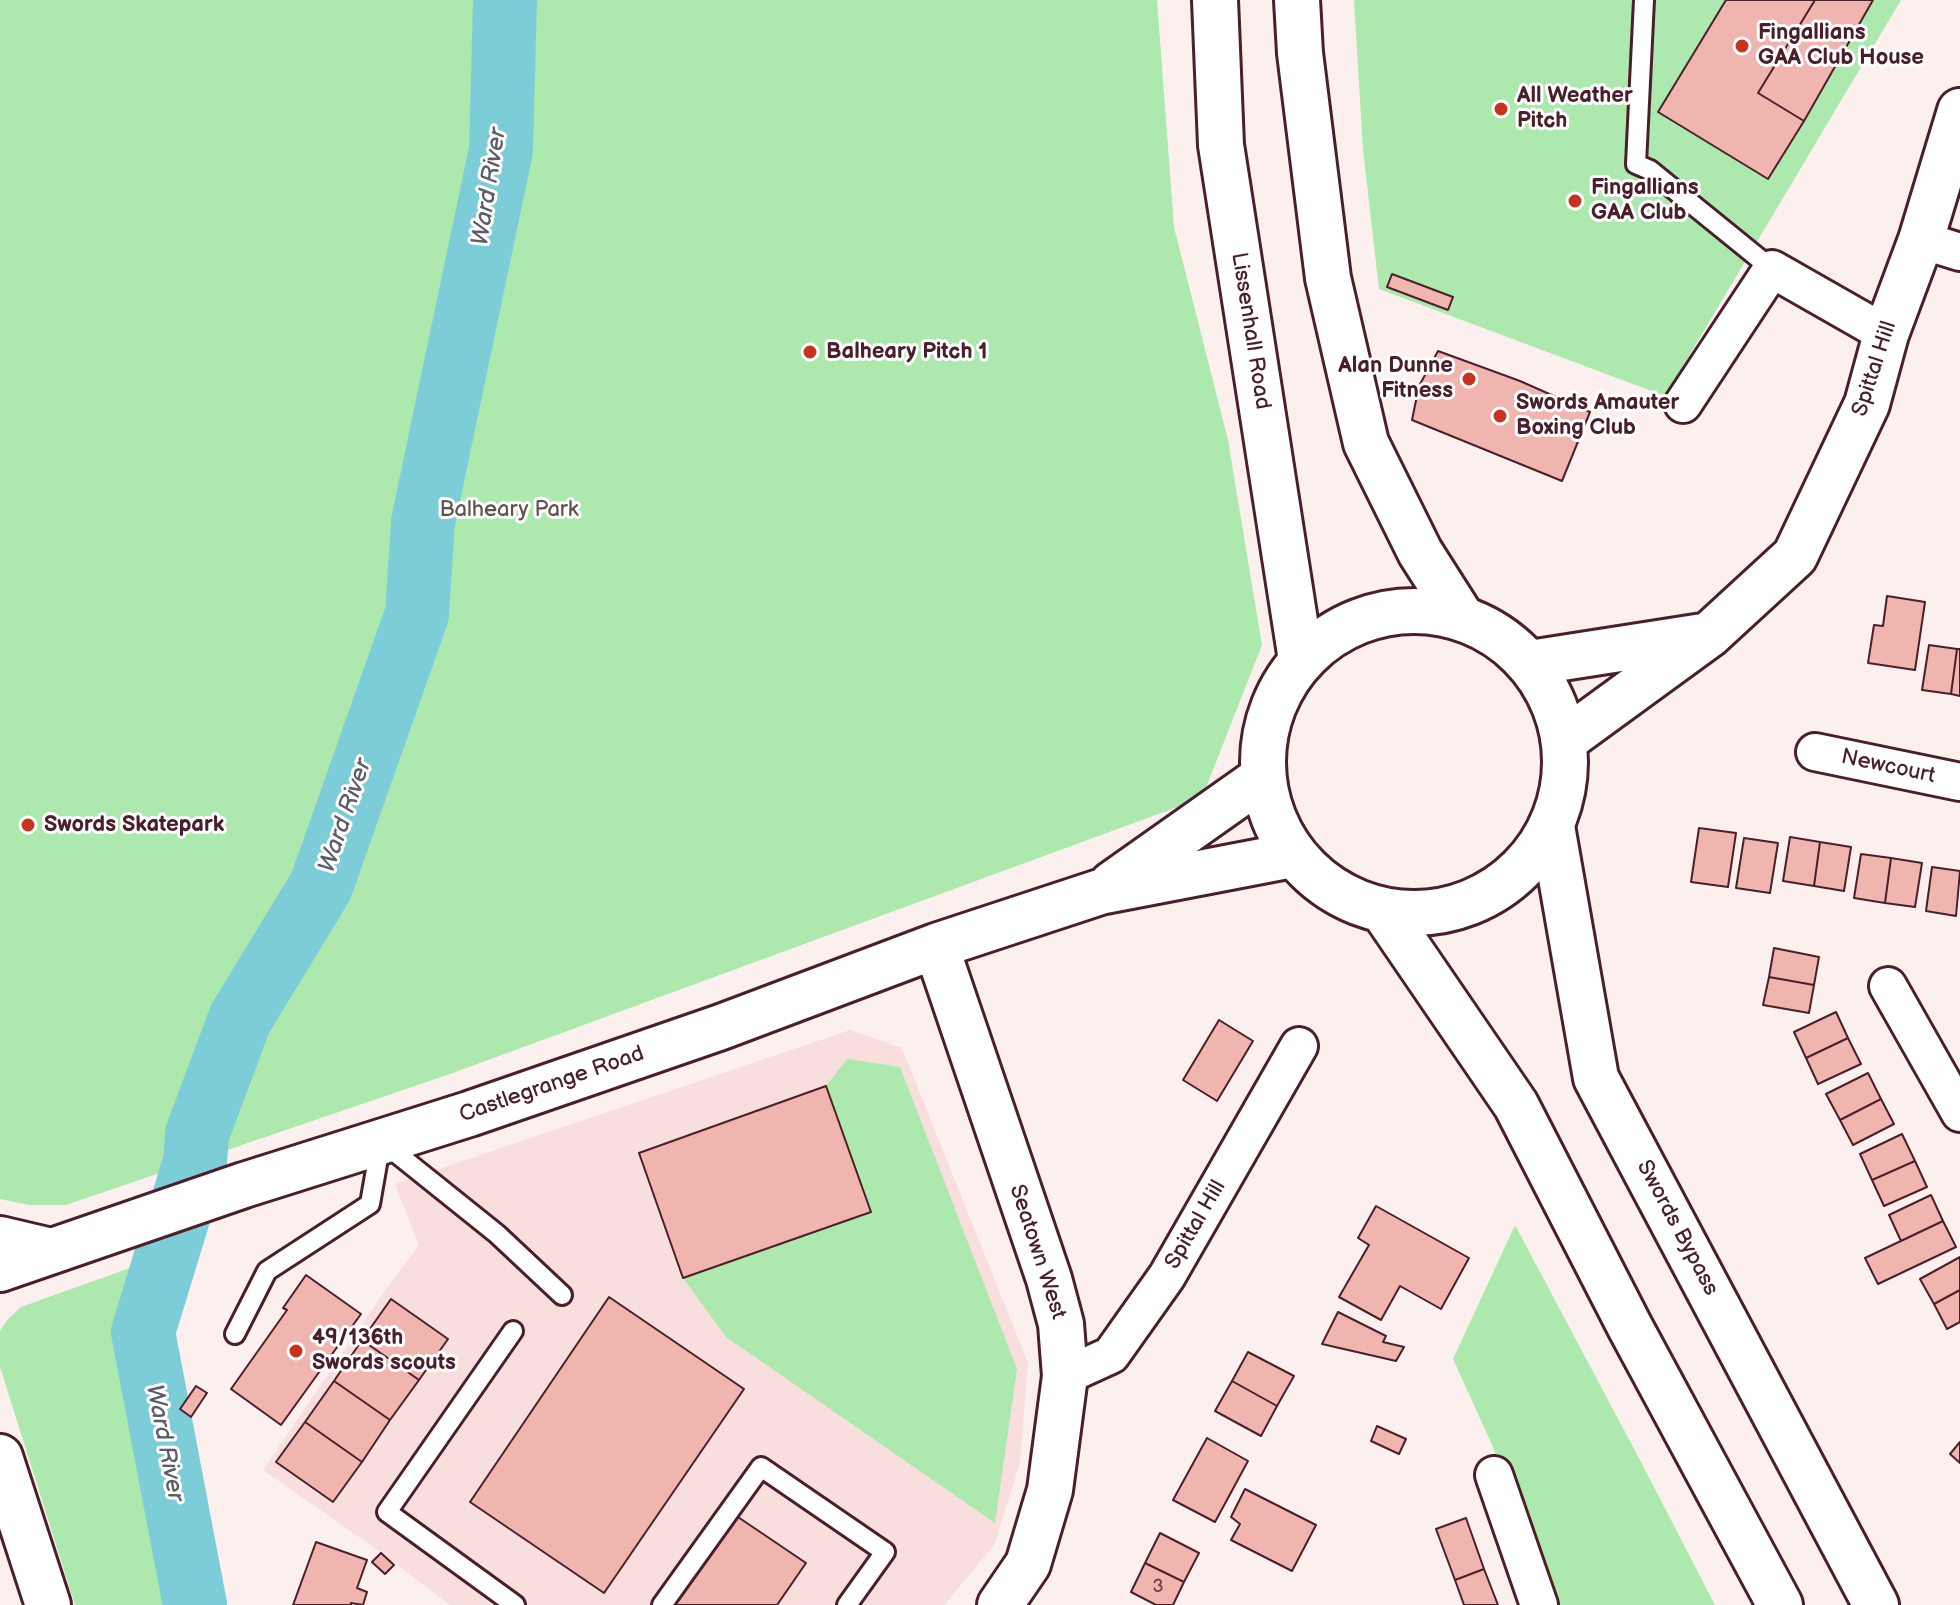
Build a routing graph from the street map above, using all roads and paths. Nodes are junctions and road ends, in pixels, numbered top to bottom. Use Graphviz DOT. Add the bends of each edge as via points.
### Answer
graph roads {
  1 [pos="1215,0"];
  2 [pos="1297,0"];
  3 [pos="1644,0"];
  4 [pos="1960,111"];
  5 [pos="1940,246"];
  6 [pos="1772,269"];
  7 [pos="1886,334"];
  8 [pos="1683,404"];
  9 [pos="1462,618"];
  10 [pos="1709,635"];
  11 [pos="1301,660"];
  12 [pos="1530,663"];
  13 [pos="1565,740"];
  14 [pos="1815,752"];
  15 [pos="1262,778"];
  16 [pos="1960,782"];
  17 [pos="1552,826"];
  18 [pos="1293,855"];
  19 [pos="1100,892"];
  20 [pos="1384,912"];
  21 [pos="936,946"];
  22 [pos="1888,986"];
  23 [pos="1299,1046"];
  24 [pos="1960,1113"];
  25 [pos="381,1141"];
  26 [pos="0,1239"];
  27 [pos="51,1251"];
  28 [pos="0,1269"];
  29 [pos="562,1295"];
  30 [pos="513,1331"];
  31 [pos="235,1334"];
  32 [pos="1065,1376"];
  33 [pos="0,1457"];
  34 [pos="1494,1475"];
  35 [pos="9,1517"];
  36 [pos="48,1605"];
  37 [pos="515,1605"];
  38 [pos="662,1605"];
  39 [pos="847,1605"];
  40 [pos="1000,1605"];
  41 [pos="1539,1605"];
  42 [pos="1780,1605"];
  43 [pos="1876,1605"];
  1 -- 11 [label="main road, Lissenhall Road" via="1221,145"];
  2 -- 9 [label="main road" via="1328,278 1366,443 1420,552"];
  3 -- 6 [label="lane" via="1636,164"];
  4 -- 5 [label="main road, Spittal Hill"];
  5 -- 7 [label="main road, Spittal Hill"];
  6 -- 7 [label="street"];
  6 -- 8 [label="street"];
  7 -- 10 [label="main road, Spittal Hill" via="1867,404 1795,556"];
  9 -- 11 [label="main road" via="1419,611 1375,615 1335,632"];
  9 -- 12 [label="main road" via="1499,636"];
  10 -- 12 [label="main road"];
  10 -- 13 [label="main road, Spittal Hill"];
  11 -- 15 [label="main road" via="1272,709 1264,736"];
  12 -- 13 [label="main road" via="1558,713"];
  13 -- 17 [label="main road" via="1565,784"];
  14 -- 16 [label="street, Newcourt"];
  15 -- 18 [label="main road" via="1272,819"];
  15 -- 19 [label="main road, Castlegrange Road"];
  17 -- 20 [label="main road" via="1524,868 1483,898 1434,913"];
  17 -- 43 [label="main road, Swords Bypass" via="1596,1078"];
  18 -- 19 [label="main road, Castlegrange Road"];
  18 -- 20 [label="main road" via="1328,888"];
  19 -- 21 [label="main road, Castlegrange Road"];
  20 -- 42 [label="main road" via="1516,1105"];
  21 -- 25 [label="main road, Castlegrange Road" via="721,1027"];
  21 -- 32 [label="main road, Seatown West" via="1049,1279 1061,1324"];
  22 -- 24 [label="street"];
  23 -- 32 [label="street, Spittal Hill" via="1167,1276 1111,1355"];
  25 -- 27 [label="main road, Castlegrange Road"];
  25 -- 29 [label="lane" via="497,1234"];
  25 -- 31 [label="lane" via="370,1204 267,1271"];
  26 -- 27 [label="main road"];
  27 -- 28 [label="main road, Castlegrange Road"];
  30 -- 37 [label="lane" via="387,1512"];
  32 -- 40 [label="main road, Seatown West" via="1050,1490 1028,1564"];
  33 -- 35 [label="main road"];
  34 -- 41 [label="street"];
  35 -- 36 [label="main road"];
  38 -- 39 [label="lane" via="761,1467 885,1552"];
}
